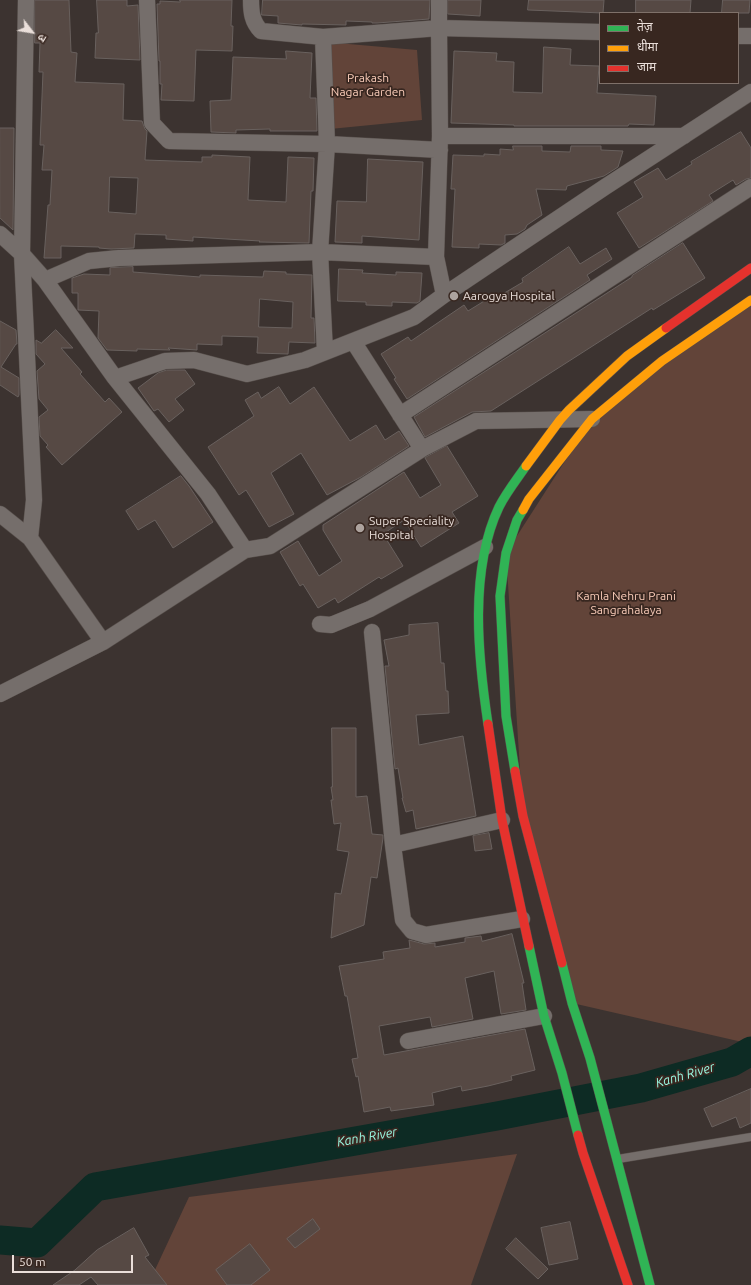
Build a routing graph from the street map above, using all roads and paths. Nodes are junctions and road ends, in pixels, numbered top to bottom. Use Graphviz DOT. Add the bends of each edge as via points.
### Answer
graph roads {
  1 [pos="26,0"];
  2 [pos="147,0"];
  3 [pos="251,0"];
  4 [pos="439,0"];
  5 [pos="439,28"];
  6 [pos="599,32"];
  7 [pos="739,36"];
  8 [pos="751,36"];
  9 [pos="322,37"];
  10 [pos="751,92"];
  11 [pos="684,136"];
  12 [pos="440,143"];
  13 [pos="327,144"];
  14 [pos="751,187"];
  15 [pos="0,234"];
  16 [pos="320,252"];
  17 [pos="22,254"];
  18 [pos="436,257"];
  19 [pos="751,268"];
  20 [pos="46,280"];
  21 [pos="444,296"];
  22 [pos="751,300"];
  23 [pos="353,341"];
  24 [pos="325,352"];
  25 [pos="115,378"];
  26 [pos="400,415"];
  27 [pos="592,419"];
  28 [pos="560,420"];
  29 [pos="422,449"];
  30 [pos="0,514"];
  31 [pos="30,538"];
  32 [pos="485,547"];
  33 [pos="245,550"];
  34 [pos="320,624"];
  35 [pos="372,632"];
  36 [pos="103,642"];
  37 [pos="0,694"];
  38 [pos="502,820"];
  39 [pos="393,845"];
  40 [pos="522,919"];
  41 [pos="544,1016"];
  42 [pos="408,1041"];
  43 [pos="751,1137"];
  44 [pos="617,1160"];
  45 [pos="628,1285"];
  46 [pos="650,1285"];
  1 -- 17 [label="street"];
  2 -- 13 [label="street" via="152,123 169,141"];
  3 -- 9 [label="street" via="255,26 261,31"];
  4 -- 5 [label="street"];
  5 -- 6 [label="street"];
  5 -- 9 [label="street"];
  5 -- 12 [label="street"];
  7 -- 8 [label="street"];
  9 -- 13 [label="street"];
  10 -- 11 [label="street"];
  11 -- 12 [label="street"];
  11 -- 21 [label="street"];
  12 -- 13 [label="street"];
  12 -- 18 [label="street"];
  13 -- 16 [label="street"];
  14 -- 26 [label="street"];
  15 -- 17 [label="street"];
  16 -- 18 [label="street"];
  16 -- 20 [label="street" via="111,258 89,261"];
  16 -- 24 [label="street"];
  17 -- 20 [label="street"];
  17 -- 31 [label="street" via="34,500"];
  18 -- 21 [label="street"];
  19 -- 28 [label="main road" via="626,356"];
  20 -- 25 [label="street"];
  21 -- 23 [label="street" via="414,317"];
  22 -- 27 [label="main road" via="662,361"];
  23 -- 24 [label="street"];
  23 -- 26 [label="street"];
  24 -- 25 [label="street" via="247,374 194,360 165,361"];
  25 -- 33 [label="street" via="208,494"];
  26 -- 29 [label="street"];
  27 -- 28 [label="street"];
  27 -- 44 [label="main road" via="529,499 517,520 506,553 500,596 506,716 523,816 572,1003 590,1058"];
  28 -- 29 [label="street" via="476,421"];
  28 -- 32 [label="main road" via="499,507"];
  29 -- 33 [label="street" via="270,546"];
  30 -- 31 [label="street"];
  31 -- 36 [label="street"];
  32 -- 34 [label="street" via="370,609 331,625"];
  32 -- 38 [label="main road" via="479,591 480,646 485,703"];
  33 -- 36 [label="street"];
  35 -- 39 [label="street"];
  36 -- 37 [label="street"];
  38 -- 39 [label="street"];
  38 -- 40 [label="main road"];
  39 -- 40 [label="street" via="403,920 412,931 426,935"];
  40 -- 41 [label="main road"];
  41 -- 42 [label="street"];
  41 -- 45 [label="main road" via="583,1153"];
  43 -- 44 [label="lane"];
  44 -- 46 [label="main road"];
}
